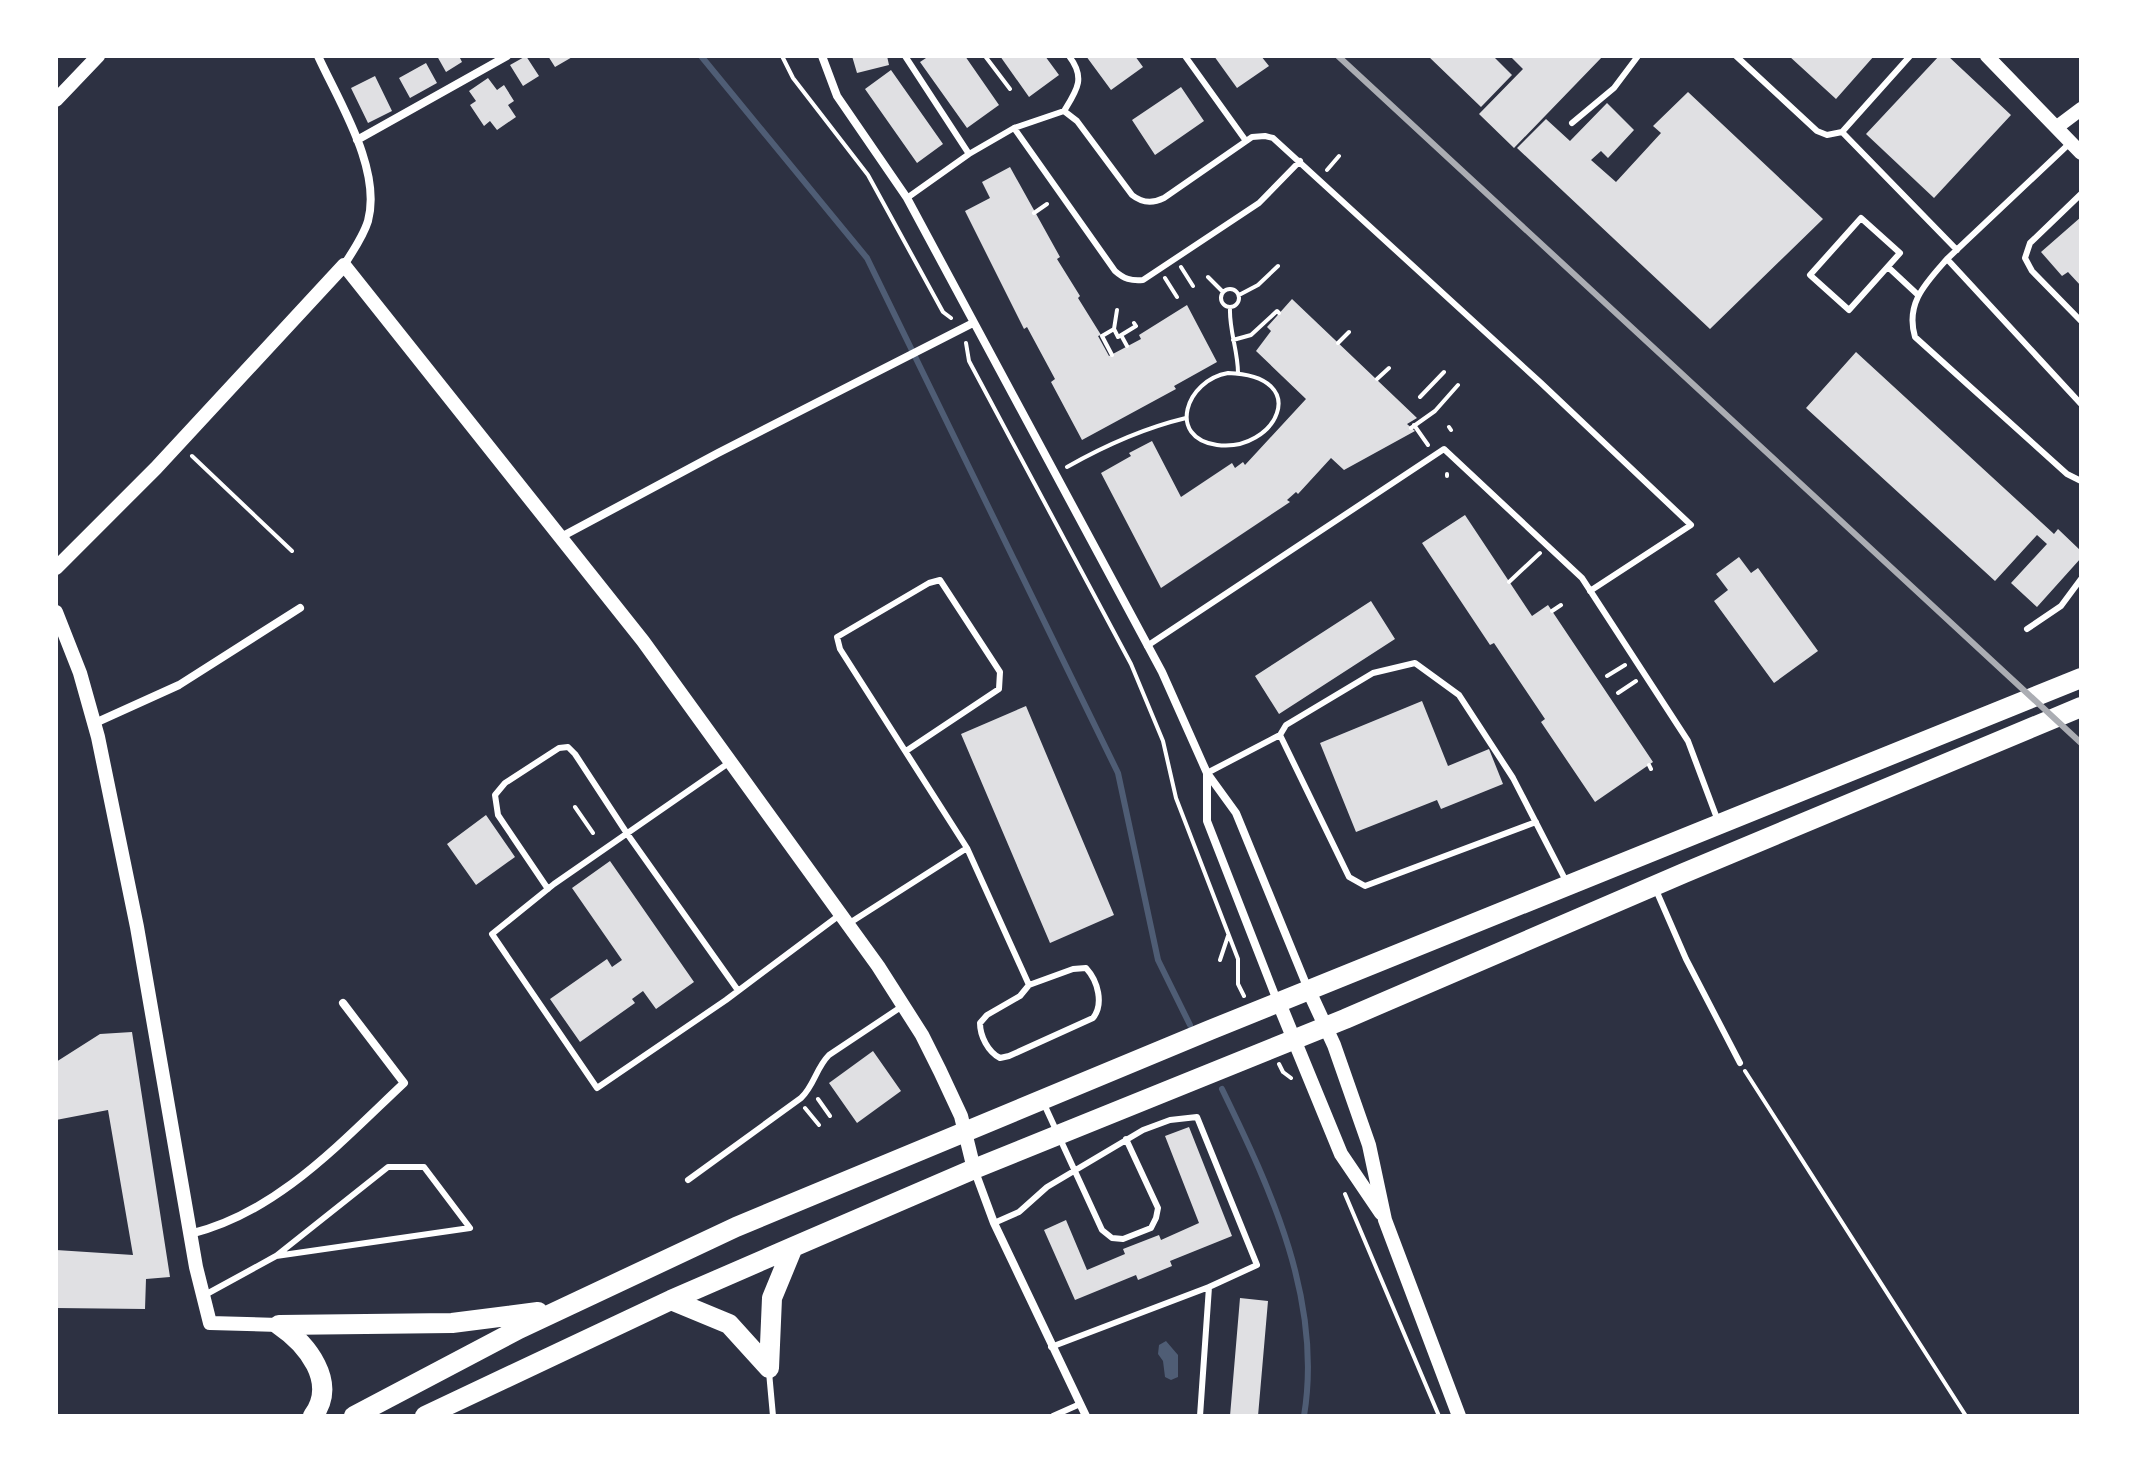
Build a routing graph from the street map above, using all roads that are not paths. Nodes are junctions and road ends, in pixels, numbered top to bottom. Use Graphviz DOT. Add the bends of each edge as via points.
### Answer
graph roads {
  1 [pos="98,56"];
  2 [pos="318,56"];
  3 [pos="507,56"];
  4 [pos="822,56"];
  5 [pos="905,56"];
  6 [pos="1069,56"];
  7 [pos="1185,56"];
  8 [pos="1638,56"];
  9 [pos="1736,56"];
  10 [pos="1910,56"];
  11 [pos="1987,56"];
  12 [pos="56,100"];
  13 [pos="2081,109"];
  14 [pos="1064,111"];
  15 [pos="1572,123"];
  16 [pos="2057,127"];
  17 [pos="1014,128"];
  18 [pos="1842,132"];
  19 [pos="357,140"];
  20 [pos="1246,141"];
  21 [pos="2076,148"];
  22 [pos="969,154"];
  23 [pos="1300,161"];
  24 [pos="2081,194"];
  25 [pos="907,198"];
  26 [pos="1957,250"];
  27 [pos="1947,259"];
  28 [pos="344,265"];
  29 [pos="1888,267"];
  30 [pos="1917,294"];
  31 [pos="2081,321"];
  32 [pos="973,323"];
  33 [pos="2081,404"];
  34 [pos="2081,481"];
  35 [pos="561,537"];
  36 [pos="56,568"];
  37 [pos="2081,579"];
  38 [pos="1590,591"];
  39 [pos="300,608"];
  40 [pos="56,612"];
  41 [pos="2027,629"];
  42 [pos="1147,646"];
  43 [pos="2081,678"];
  44 [pos="2081,707"];
  45 [pos="95,723"];
  46 [pos="1280,735"];
  47 [pos="906,751"];
  48 [pos="730,762"];
  49 [pos="1207,773"];
  50 [pos="1536,822"];
  51 [pos="1720,824"];
  52 [pos="628,835"];
  53 [pos="967,848"];
  54 [pos="1568,886"];
  55 [pos="1654,887"];
  56 [pos="548,889"];
  57 [pos="845,919"];
  58 [pos="1029,985"];
  59 [pos="737,989"];
  60 [pos="1309,991"];
  61 [pos="343,1003"];
  62 [pos="1279,1003"];
  63 [pos="904,1005"];
  64 [pos="1325,1027"];
  65 [pos="1294,1040"];
  66 [pos="1740,1063"];
  67 [pos="1042,1101"];
  68 [pos="965,1132"];
  69 [pos="1058,1135"];
  70 [pos="1126,1139"];
  71 [pos="974,1169"];
  72 [pos="1074,1171"];
  73 [pos="688,1180"];
  74 [pos="1385,1220"];
  75 [pos="994,1223"];
  76 [pos="190,1234"];
  77 [pos="793,1247"];
  78 [pos="276,1256"];
  79 [pos="1209,1287"];
  80 [pos="203,1296"];
  81 [pos="671,1300"];
  82 [pos="578,1302"];
  83 [pos="279,1325"];
  84 [pos="1051,1347"];
  85 [pos="769,1368"];
  86 [pos="1080,1404"];
  87 [pos="313,1416"];
  88 [pos="354,1416"];
  89 [pos="425,1416"];
  90 [pos="773,1416"];
  91 [pos="1053,1416"];
  92 [pos="1086,1416"];
  93 [pos="1200,1416"];
  94 [pos="1459,1416"];
  1 -- 12 [label="street"];
  2 -- 19 [label="street"];
  3 -- 19 [label="street"];
  4 -- 25 [label="street" via="847,115"];
  5 -- 22 [label="lane"];
  6 -- 14 [label="lane" via="1079,78"];
  7 -- 20 [label="lane"];
  8 -- 15 [label="lane" via="1614,88"];
  9 -- 18 [label="lane" via="1817,131"];
  10 -- 18 [label="lane"];
  11 -- 16 [label="street"];
  13 -- 16 [label="street"];
  14 -- 17 [label="lane"];
  14 -- 20 [label="lane" via="1132,195 1143,201 1164,198"];
  16 -- 21 [label="street"];
  17 -- 22 [label="lane"];
  17 -- 23 [label="lane" via="1115,271 1135,281 1259,203"];
  18 -- 26 [label="lane"];
  19 -- 28 [label="street" via="371,201 359,242"];
  20 -- 23 [label="lane" via="1273,138"];
  21 -- 26 [label="lane"];
  22 -- 25 [label="lane"];
  23 -- 38 [label="lane" via="1691,525"];
  24 -- 31 [label="lane" via="2030,243 2025,258"];
  25 -- 32 [label="street"];
  26 -- 27 [label="lane"];
  27 -- 30 [label="lane"];
  27 -- 33 [label="lane"];
  28 -- 35 [label="street"];
  28 -- 36 [label="street"];
  29 -- 29 [label="lane" via="1900,253 1861,218 1810,275 1849,310"];
  29 -- 30 [label="lane"];
  30 -- 34 [label="lane" via="1911,323 1915,337"];
  32 -- 35 [label="street"];
  32 -- 42 [label="street"];
  35 -- 48 [label="street"];
  37 -- 41 [label="lane" via="2061,606"];
  38 -- 42 [label="lane" via="1444,449"];
  38 -- 51 [label="lane" via="1688,741"];
  39 -- 45 [label="street" via="179,685"];
  40 -- 45 [label="street"];
  42 -- 49 [label="street"];
  43 -- 51 [label="main road"];
  44 -- 55 [label="main road"];
  45 -- 76 [label="street" via="140,943"];
  46 -- 49 [label="lane"];
  46 -- 50 [label="lane" via="1349,877 1365,886"];
  46 -- 50 [label="lane" via="1286,725 1373,673 1415,663 1459,695"];
  47 -- 47 [label="lane" via="837,637 940,580 1000,672 999,689"];
  47 -- 53 [label="lane"];
  48 -- 52 [label="lane"];
  48 -- 57 [label="street"];
  49 -- 60 [label="street" via="1236,813"];
  49 -- 62 [label="street" via="1207,821"];
  50 -- 54 [label="lane"];
  51 -- 54 [label="main road"];
  52 -- 56 [label="lane"];
  52 -- 56 [label="lane" via="568,747 516,776 495,795 494,804"];
  52 -- 59 [label="lane"];
  53 -- 57 [label="lane"];
  53 -- 58 [label="lane"];
  54 -- 60 [label="main road"];
  55 -- 64 [label="main road"];
  55 -- 66 [label="lane"];
  56 -- 59 [label="lane" via="492,934 597,1088"];
  57 -- 59 [label="lane"];
  57 -- 63 [label="street"];
  58 -- 58 [label="lane" via="1086,968 1101,1002 1099,1010 1093,1018 1000,1058 992,1054 980,1023"];
  60 -- 62 [label="main road"];
  60 -- 64 [label="street"];
  61 -- 76 [label="street" via="404,1083 278,1194 233,1221"];
  62 -- 65 [label="street"];
  62 -- 67 [label="main road"];
  63 -- 68 [label="street"];
  63 -- 73 [label="lane" via="829,1055 799,1100"];
  64 -- 65 [label="main road"];
  64 -- 74 [label="street" via="1369,1145"];
  65 -- 69 [label="main road"];
  65 -- 74 [label="street" via="1341,1154"];
  67 -- 68 [label="main road"];
  67 -- 69 [label="lane"];
  68 -- 71 [label="street"];
  68 -- 82 [label="main road" via="736,1227"];
  69 -- 71 [label="main road"];
  69 -- 72 [label="lane"];
  70 -- 72 [label="lane"];
  70 -- 72 [label="lane" via="1158,1208 1151,1228 1112,1238 1102,1230"];
  70 -- 79 [label="lane" via="1170,1120 1197,1117 1257,1265"];
  71 -- 75 [label="street"];
  71 -- 77 [label="main road"];
  72 -- 75 [label="lane" via="1019,1212"];
  74 -- 94 [label="street"];
  75 -- 84 [label="street"];
  76 -- 80 [label="street"];
  77 -- 81 [label="main road"];
  77 -- 85 [label="main road" via="772,1298"];
  78 -- 78 [label="lane" via="388,1167 424,1167 470,1228"];
  78 -- 80 [label="lane"];
  79 -- 84 [label="lane"];
  79 -- 93 [label="lane"];
  80 -- 83 [label="street" via="210,1323"];
  81 -- 85 [label="main road" via="729,1324"];
  81 -- 89 [label="main road"];
  82 -- 83 [label="main road" via="452,1323"];
  82 -- 88 [label="main road"];
  83 -- 87 [label="main road" via="298,1338 319,1371 321,1391"];
  84 -- 86 [label="street"];
  85 -- 90 [label="lane"];
  86 -- 91 [label="lane"];
  86 -- 92 [label="street"];
}
